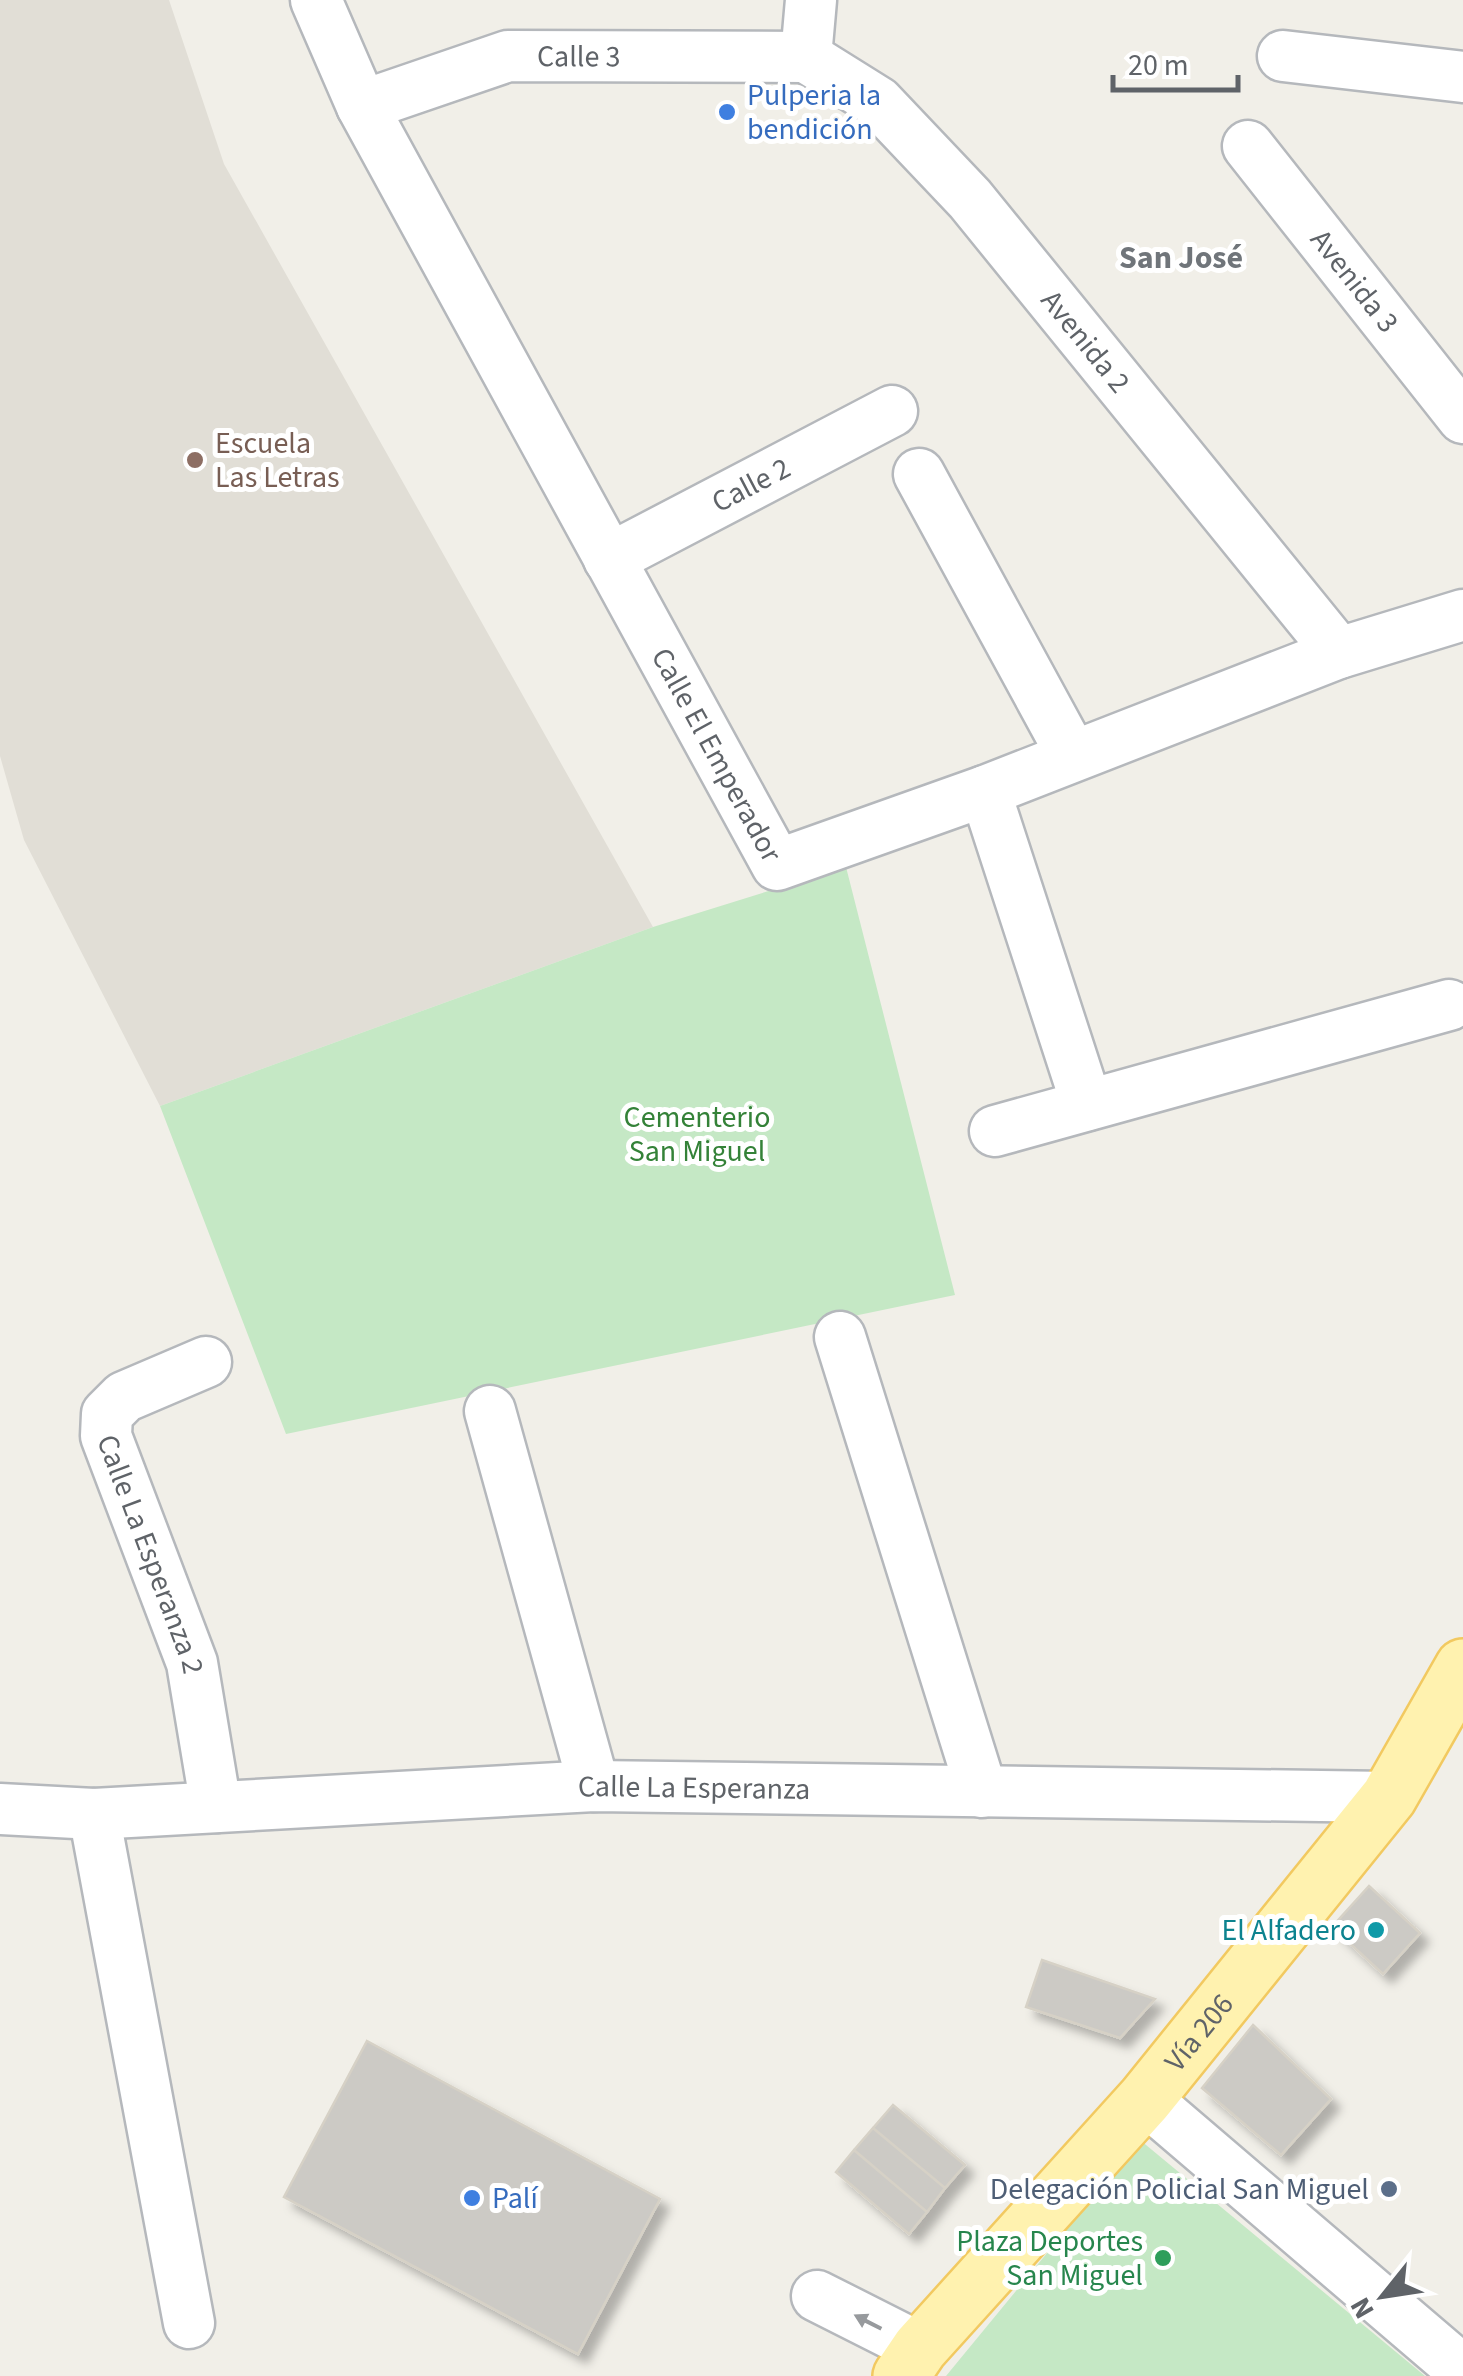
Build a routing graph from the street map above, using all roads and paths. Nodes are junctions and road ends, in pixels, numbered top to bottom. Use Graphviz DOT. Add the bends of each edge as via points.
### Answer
graph roads {
  1 [pos="316,0"];
  2 [pos="811,0"];
  3 [pos="1284,56"];
  4 [pos="806,57"];
  5 [pos="1463,77"];
  6 [pos="362,106"];
  7 [pos="1248,146"];
  8 [pos="892,411"];
  9 [pos="1463,418"];
  10 [pos="919,474"];
  11 [pos="609,558"];
  12 [pos="1463,616"];
  13 [pos="1339,652"];
  14 [pos="1072,755"];
  15 [pos="985,791"];
  16 [pos="1449,1005"];
  17 [pos="1087,1105"];
  18 [pos="994,1131"];
  19 [pos="840,1337"];
  20 [pos="206,1362"];
  21 [pos="490,1411"];
  22 [pos="1463,1666"];
  23 [pos="594,1786"];
  24 [pos="982,1792"];
  25 [pos="1389,1797"];
  26 [pos="216,1807"];
  27 [pos="0,1809"];
  28 [pos="94,1814"];
  29 [pos="1146,2098"];
  30 [pos="817,2296"];
  31 [pos="189,2323"];
  32 [pos="911,2362"];
  33 [pos="1463,2371"];
  1 -- 6 [label="street, Calle El Emperador"];
  2 -- 4 [label="street"];
  3 -- 5 [label="street"];
  4 -- 6 [label="street, Calle 3" via="508,56"];
  4 -- 13 [label="street, Avenida 2" via="878,102 970,200"];
  6 -- 11 [label="street, Calle El Emperador"];
  7 -- 9 [label="street, Avenida 3"];
  8 -- 11 [label="street, Calle 2"];
  10 -- 14 [label="street"];
  11 -- 15 [label="street, Calle El Emperador" via="777,865"];
  12 -- 13 [label="street, Calle El Emperador"];
  13 -- 14 [label="street, Calle El Emperador"];
  14 -- 15 [label="street, Calle El Emperador"];
  15 -- 17 [label="street"];
  16 -- 17 [label="street"];
  17 -- 18 [label="street"];
  19 -- 24 [label="street"];
  20 -- 26 [label="street, Calle La Esperanza 2" via="124,1397 107,1414 106,1436 192,1663"];
  21 -- 23 [label="street"];
  22 -- 25 [label="main road, Vía 206"];
  23 -- 24 [label="street, Calle La Esperanza"];
  23 -- 26 [label="street, Calle La Esperanza"];
  24 -- 25 [label="street, Calle La Esperanza"];
  25 -- 29 [label="main road, Vía 206"];
  26 -- 28 [label="street, Calle La Esperanza"];
  27 -- 28 [label="street, Calle La Esperanza"];
  28 -- 31 [label="street"];
  29 -- 32 [label="main road, Vía 206"];
  29 -- 33 [label="street"];
  32 -- 30 [label="street, one-way"];
}
